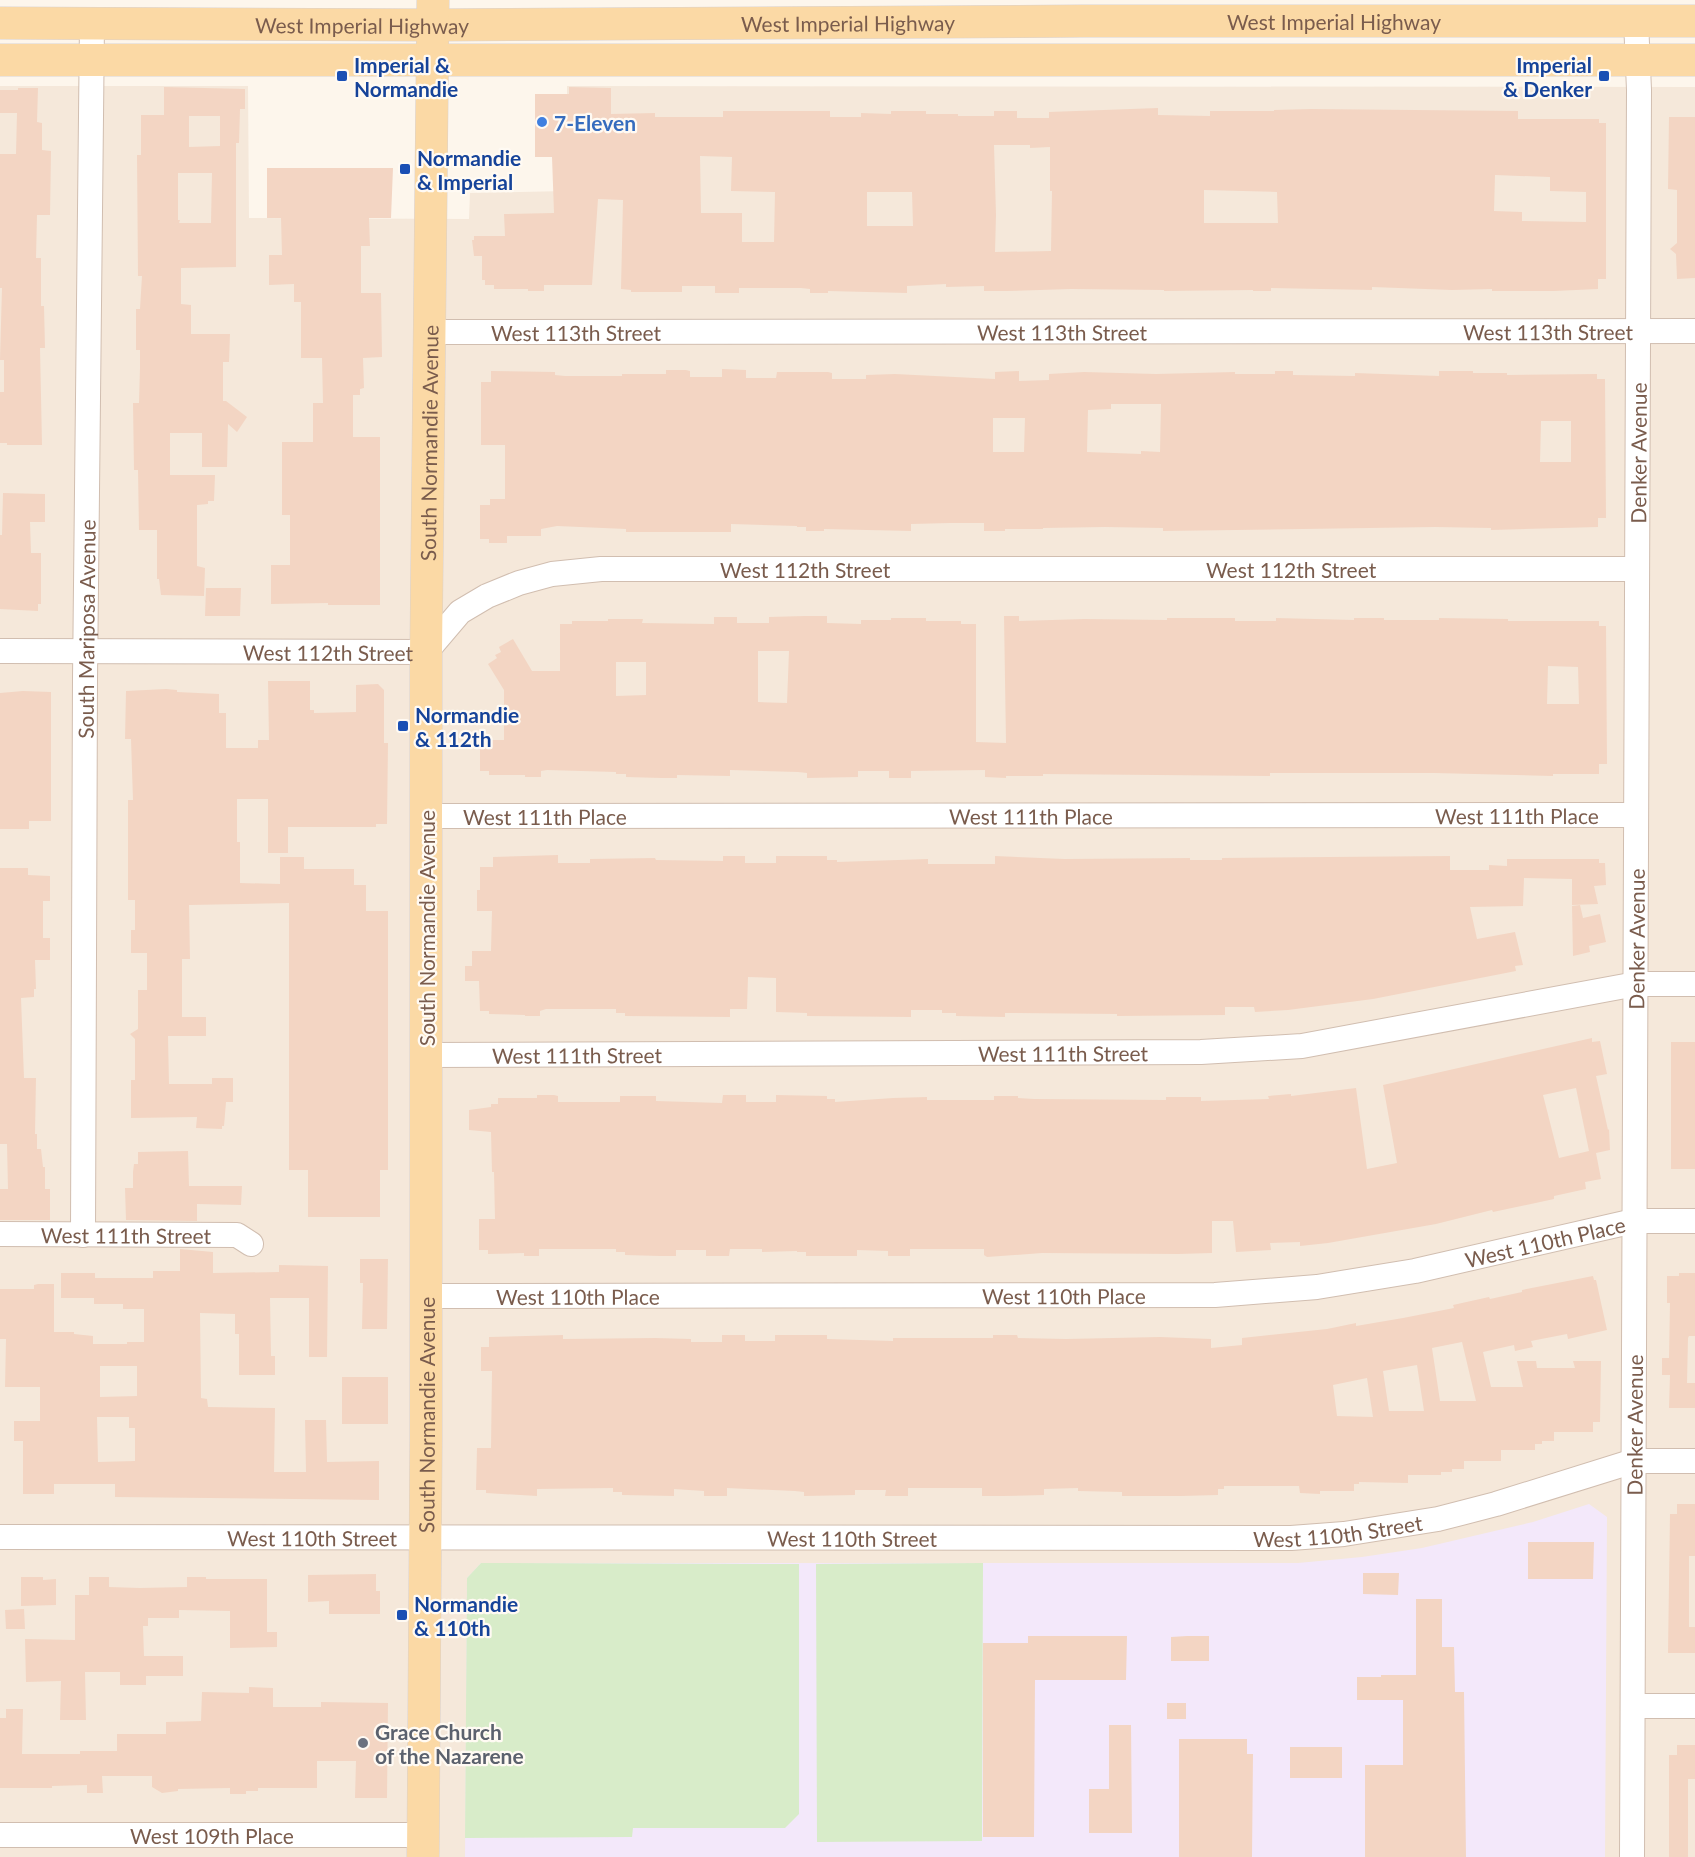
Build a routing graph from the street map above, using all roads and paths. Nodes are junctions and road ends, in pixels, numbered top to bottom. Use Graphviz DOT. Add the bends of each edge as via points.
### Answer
graph roads {
  1 [pos="433,13"];
  2 [pos="1636,21"];
  3 [pos="1695,21"];
  4 [pos="0,23"];
  5 [pos="92,23"];
  6 [pos="0,60"];
  7 [pos="1639,60"];
  8 [pos="1695,60"];
  9 [pos="92,61"];
  10 [pos="432,61"];
  11 [pos="1638,330"];
  12 [pos="1695,331"];
  13 [pos="429,332"];
  14 [pos="1637,569"];
  15 [pos="0,651"];
  16 [pos="86,651"];
  17 [pos="426,652"];
  18 [pos="1636,815"];
  19 [pos="427,816"];
  20 [pos="1636,984"];
  21 [pos="1695,984"];
  22 [pos="425,1055"];
  23 [pos="1635,1221"];
  24 [pos="1695,1221"];
  25 [pos="0,1234"];
  26 [pos="83,1235"];
  27 [pos="251,1244"];
  28 [pos="426,1296"];
  29 [pos="1634,1461"];
  30 [pos="1695,1461"];
  31 [pos="0,1537"];
  32 [pos="426,1537"];
  33 [pos="1633,1706"];
  34 [pos="1695,1706"];
  35 [pos="0,1835"];
  36 [pos="423,1846"];
  37 [pos="1632,1857"];
  1 -- 2 [label="main road, West Imperial Highway" via="1071,21"];
  1 -- 5 [label="main road, West Imperial Highway"];
  1 -- 10 [label="main road, South Normandie Avenue"];
  2 -- 3 [label="main road, West Imperial Highway"];
  2 -- 7 [label="street, Denker Avenue"];
  4 -- 5 [label="main road, West Imperial Highway"];
  5 -- 9 [label="street, South Mariposa Avenue"];
  6 -- 9 [label="main road, West Imperial Highway"];
  7 -- 8 [label="main road, West Imperial Highway"];
  7 -- 10 [label="main road, West Imperial Highway"];
  7 -- 11 [label="street, Denker Avenue"];
  9 -- 10 [label="main road, West Imperial Highway"];
  9 -- 16 [label="street, South Mariposa Avenue"];
  10 -- 13 [label="main road, South Normandie Avenue"];
  11 -- 12 [label="street, West 113th Street"];
  11 -- 13 [label="street, West 113th Street"];
  11 -- 14 [label="street, Denker Avenue"];
  13 -- 17 [label="main road, South Normandie Avenue"];
  14 -- 17 [label="street, West 112th Street" via="601,569 552,574 487,596 460,612"];
  14 -- 18 [label="street, Denker Avenue"];
  15 -- 16 [label="street, West 112th Street"];
  16 -- 17 [label="street, West 112th Street"];
  16 -- 26 [label="street, South Mariposa Avenue"];
  17 -- 19 [label="main road, South Normandie Avenue"];
  18 -- 19 [label="street, West 111th Place"];
  18 -- 20 [label="street, Denker Avenue"];
  19 -- 22 [label="main road, South Normandie Avenue"];
  20 -- 21 [label="street, West 111th Street"];
  20 -- 22 [label="street, West 111th Street" via="1302,1046 1201,1052"];
  20 -- 23 [label="street, Denker Avenue"];
  22 -- 28 [label="main road, South Normandie Avenue"];
  23 -- 24 [label="street, West 110th Place"];
  23 -- 28 [label="street, West 110th Place" via="1415,1271 1317,1287 1215,1295"];
  23 -- 29 [label="street, Denker Avenue"];
  25 -- 26 [label="street, West 111th Street"];
  26 -- 27 [label="street, West 111th Street" via="237,1235"];
  28 -- 32 [label="main road, South Normandie Avenue"];
  29 -- 30 [label="street, West 110th Street"];
  29 -- 32 [label="street, West 110th Street" via="1438,1519 1302,1537"];
  29 -- 33 [label="street, Denker Avenue"];
  31 -- 32 [label="street, West 110th Street"];
  32 -- 36 [label="main road, South Normandie Avenue"];
  33 -- 34 [label="street"];
  33 -- 37 [label="street, Denker Avenue"];
  35 -- 36 [label="street, West 109th Place"];
}
